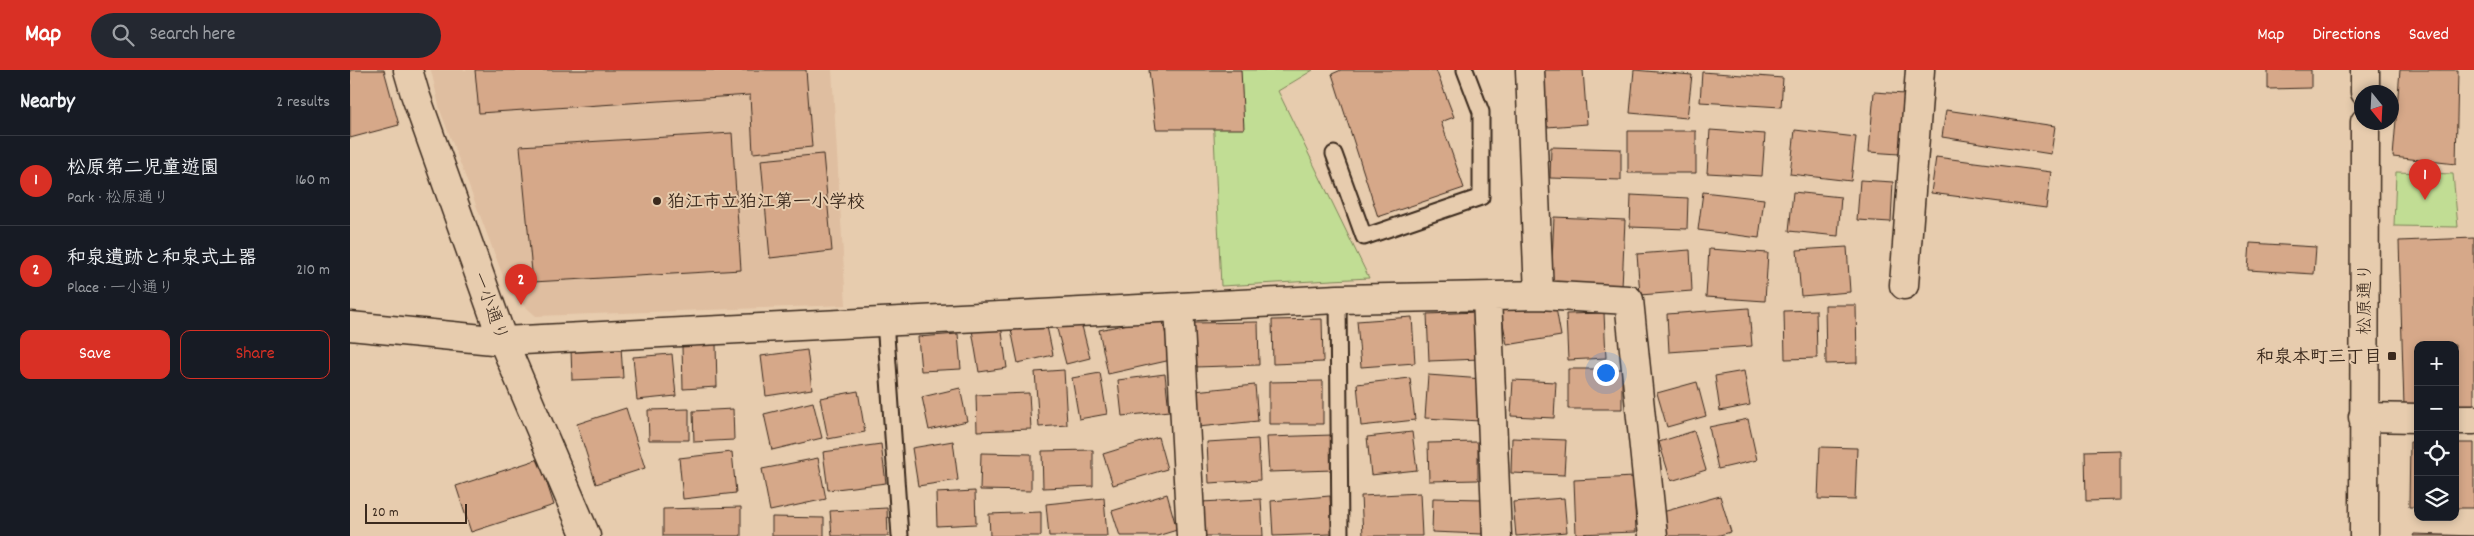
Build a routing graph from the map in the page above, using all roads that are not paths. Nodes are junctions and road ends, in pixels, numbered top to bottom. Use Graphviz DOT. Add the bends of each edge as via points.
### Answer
graph roads {
  1 [pos="408,70"];
  2 [pos="1466,70"];
  3 [pos="1530,70"];
  4 [pos="1920,70"];
  5 [pos="2365,70"];
  6 [pos="2365,85"];
  7 [pos="2365,130"];
  8 [pos="1334,154"];
  9 [pos="1904,285"];
  10 [pos="1539,295"];
  11 [pos="1487,297"];
  12 [pos="1338,299"];
  13 [pos="1179,307"];
  14 [pos="885,320"];
  15 [pos="350,326"];
  16 [pos="503,340"];
  17 [pos="2363,417"];
  18 [pos="2414,418"];
  19 [pos="2459,420"];
  20 [pos="2474,420"];
  21 [pos="586,536"];
  22 [pos="900,536"];
  23 [pos="1191,536"];
  24 [pos="1340,536"];
  25 [pos="1497,536"];
  26 [pos="1653,536"];
  27 [pos="2364,536"];
  1 -- 16 [label="street, 一小通り"];
  2 -- 8 [label="lane" via="1480,112 1481,197 1364,237"];
  3 -- 10 [label="street"];
  4 -- 9 [label="street"];
  5 -- 6 [label="street"];
  7 -- 17 [label="street, 松原通り"];
  10 -- 11 [label="street"];
  10 -- 26 [label="street" via="1628,300"];
  11 -- 12 [label="street"];
  11 -- 25 [label="street"];
  12 -- 13 [label="street"];
  12 -- 24 [label="lane"];
  13 -- 14 [label="street"];
  13 -- 23 [label="street"];
  14 -- 16 [label="street"];
  14 -- 22 [label="lane"];
  15 -- 16 [label="street"];
  16 -- 21 [label="street, 一小通り"];
  17 -- 18 [label="street"];
  17 -- 27 [label="street, 松原通り"];
  19 -- 20 [label="street"];
}
